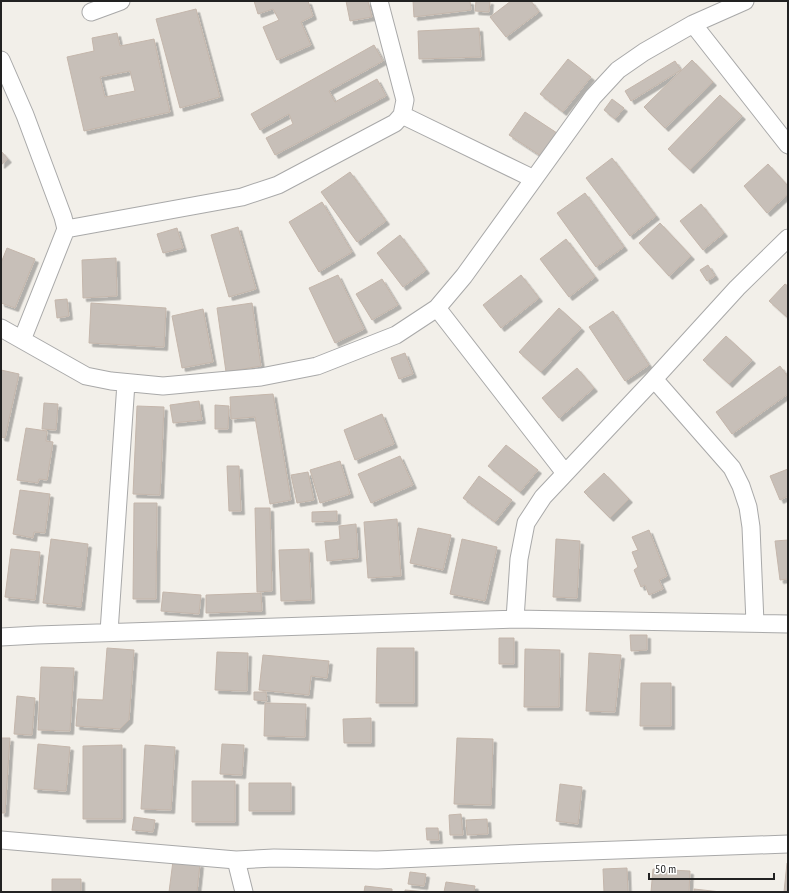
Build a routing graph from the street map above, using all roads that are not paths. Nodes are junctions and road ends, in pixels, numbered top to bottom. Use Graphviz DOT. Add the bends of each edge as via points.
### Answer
graph roads {
  1 [pos="121,1"];
  2 [pos="379,1"];
  3 [pos="745,1"];
  4 [pos="91,12"];
  5 [pos="693,24"];
  6 [pos="1,60"];
  7 [pos="402,115"];
  8 [pos="788,145"];
  9 [pos="534,179"];
  10 [pos="66,229"];
  11 [pos="788,238"];
  12 [pos="437,308"];
  13 [pos="1,328"];
  14 [pos="22,340"];
  15 [pos="654,379"];
  16 [pos="126,383"];
  17 [pos="565,473"];
  18 [pos="515,620"];
  19 [pos="755,623"];
  20 [pos="788,624"];
  21 [pos="109,632"];
  22 [pos="1,637"];
  23 [pos="1,840"];
  24 [pos="788,844"];
  25 [pos="236,860"];
  26 [pos="244,892"];
  1 -- 4 [label="street"];
  2 -- 7 [label="street" via="405,100"];
  3 -- 5 [label="street"];
  5 -- 8 [label="street"];
  5 -- 9 [label="street" via="618,70 593,97"];
  6 -- 10 [label="street" via="25,115"];
  7 -- 9 [label="street"];
  7 -- 10 [label="street" via="385,129 278,185 242,197"];
  9 -- 12 [label="street" via="464,276"];
  10 -- 14 [label="street"];
  11 -- 15 [label="street" via="737,288"];
  12 -- 16 [label="street" via="396,335 317,366 246,379 162,386"];
  12 -- 17 [label="street"];
  13 -- 14 [label="street"];
  14 -- 16 [label="street" via="86,376"];
  15 -- 17 [label="street"];
  15 -- 19 [label="street" via="732,468 741,486 751,527"];
  16 -- 21 [label="street"];
  17 -- 18 [label="street" via="543,497 526,523 519,559"];
  18 -- 19 [label="street"];
  18 -- 21 [label="street"];
  19 -- 20 [label="street"];
  21 -- 22 [label="street"];
  23 -- 25 [label="street"];
  24 -- 25 [label="street" via="377,860"];
  25 -- 26 [label="street"];
}
